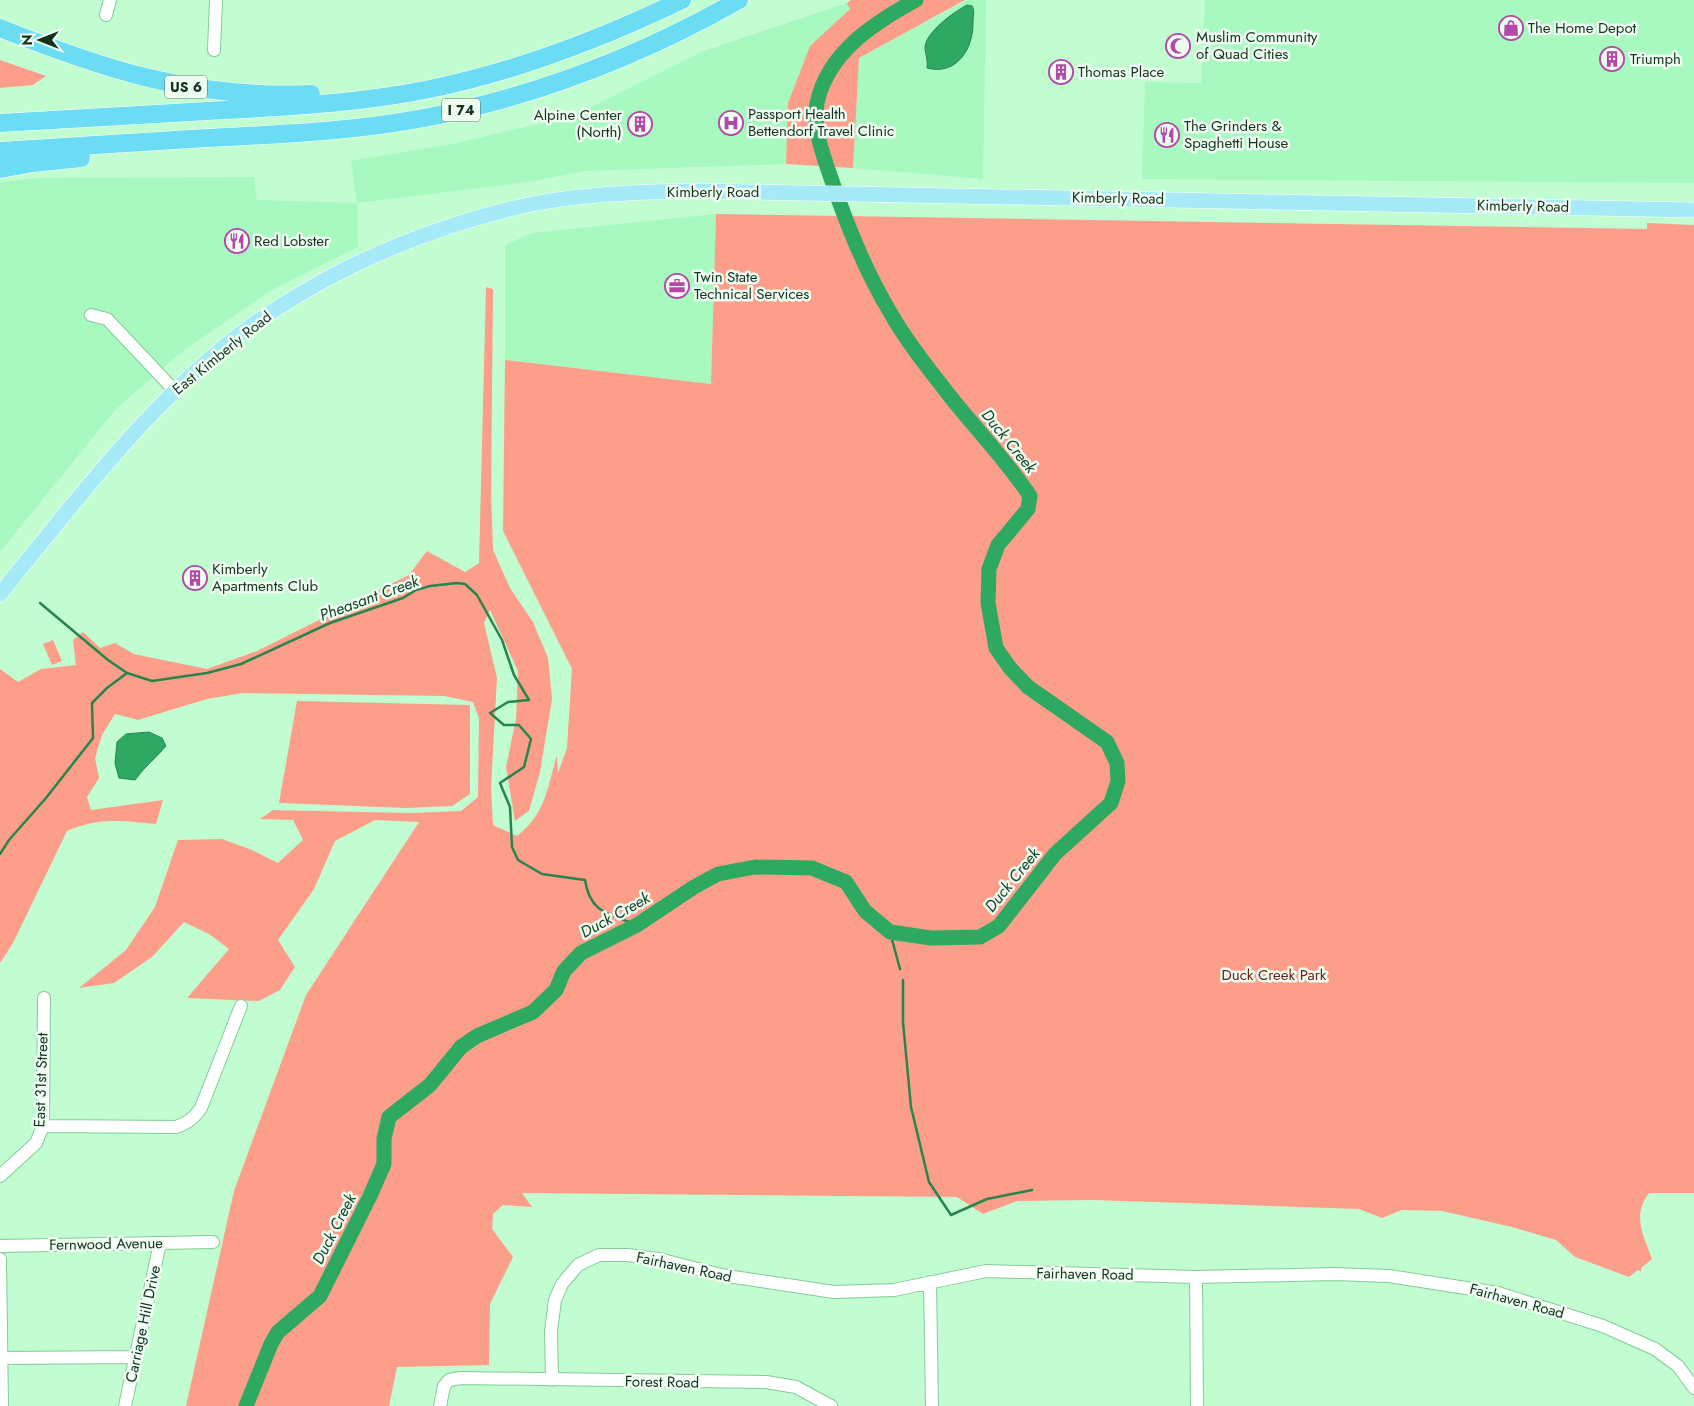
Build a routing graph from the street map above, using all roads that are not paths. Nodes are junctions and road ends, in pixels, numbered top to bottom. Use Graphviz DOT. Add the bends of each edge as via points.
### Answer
graph roads {
  1 [pos="110,0"];
  2 [pos="216,0"];
  3 [pos="682,0"];
  4 [pos="739,0"];
  5 [pos="106,15"];
  6 [pos="0,28"];
  7 [pos="214,50"];
  8 [pos="381,96"];
  9 [pos="0,123"];
  10 [pos="163,142"];
  11 [pos="0,151"];
  12 [pos="0,169"];
  13 [pos="543,203"];
  14 [pos="1694,210"];
  15 [pos="91,315"];
  16 [pos="175,391"];
  17 [pos="0,594"];
  18 [pos="44,998"];
  19 [pos="240,1006"];
  20 [pos="43,1126"];
  21 [pos="0,1176"];
  22 [pos="213,1242"];
  23 [pos="160,1243"];
  24 [pos="0,1246"];
  25 [pos="0,1259"];
  26 [pos="1196,1277"];
  27 [pos="930,1282"];
  28 [pos="136,1356"];
  29 [pos="2,1358"];
  30 [pos="552,1380"];
  31 [pos="1,1383"];
  32 [pos="1694,1388"];
  33 [pos="808,1400"];
  34 [pos="2,1406"];
  35 [pos="125,1406"];
  36 [pos="440,1406"];
  37 [pos="831,1406"];
  38 [pos="932,1406"];
  39 [pos="1197,1406"];
  1 -- 5 [label="street"];
  2 -- 7 [label="street"];
  3 -- 8 [label="highway, I 74" via="589,42 532,62 430,89"];
  4 -- 10 [label="highway, I 74" via="687,28 590,71 464,110 345,129"];
  6 -- 8 [label="highway, US 6" via="87,62 184,86 268,94 353,92"];
  8 -- 9 [label="highway, I 74" via="304,105"];
  10 -- 11 [label="highway, I 74"];
  10 -- 12 [label="highway" via="144,152"];
  13 -- 14 [label="main road, Kimberly Road" via="636,192 802,192"];
  13 -- 16 [label="main road, East Kimberly Road" via="515,208 421,237 329,278 261,318 198,368"];
  15 -- 16 [label="street" via="107,319"];
  16 -- 17 [label="main road, East Kimberly Road" via="122,446"];
  18 -- 20 [label="street, East 31st Street"];
  19 -- 20 [label="street" via="201,1108 186,1124 176,1127"];
  20 -- 21 [label="street, East 31st Street" via="36,1143"];
  22 -- 23 [label="street, Fernwood Avenue"];
  23 -- 24 [label="street, Fernwood Avenue"];
  23 -- 28 [label="street, Carriage Hill Drive"];
  25 -- 29 [label="street"];
  26 -- 27 [label="street, Fairhaven Road" via="986,1271"];
  26 -- 32 [label="street, Fairhaven Road" via="1389,1276 1498,1293 1603,1326 1655,1349 1678,1366"];
  26 -- 39 [label="street"];
  27 -- 30 [label="street, Fairhaven Road" via="894,1290 834,1292 721,1275 659,1259 599,1255 578,1265 562,1284 555,1300 551,1331"];
  27 -- 38 [label="street"];
  28 -- 29 [label="street"];
  28 -- 35 [label="street, Carriage Hill Drive"];
  29 -- 31 [label="street"];
  30 -- 33 [label="street, Forest Road" via="766,1382 796,1387"];
  30 -- 36 [label="street, Forest Road" via="449,1380 444,1386"];
  31 -- 34 [label="street"];
  33 -- 37 [label="street, Forest Road"];
}
